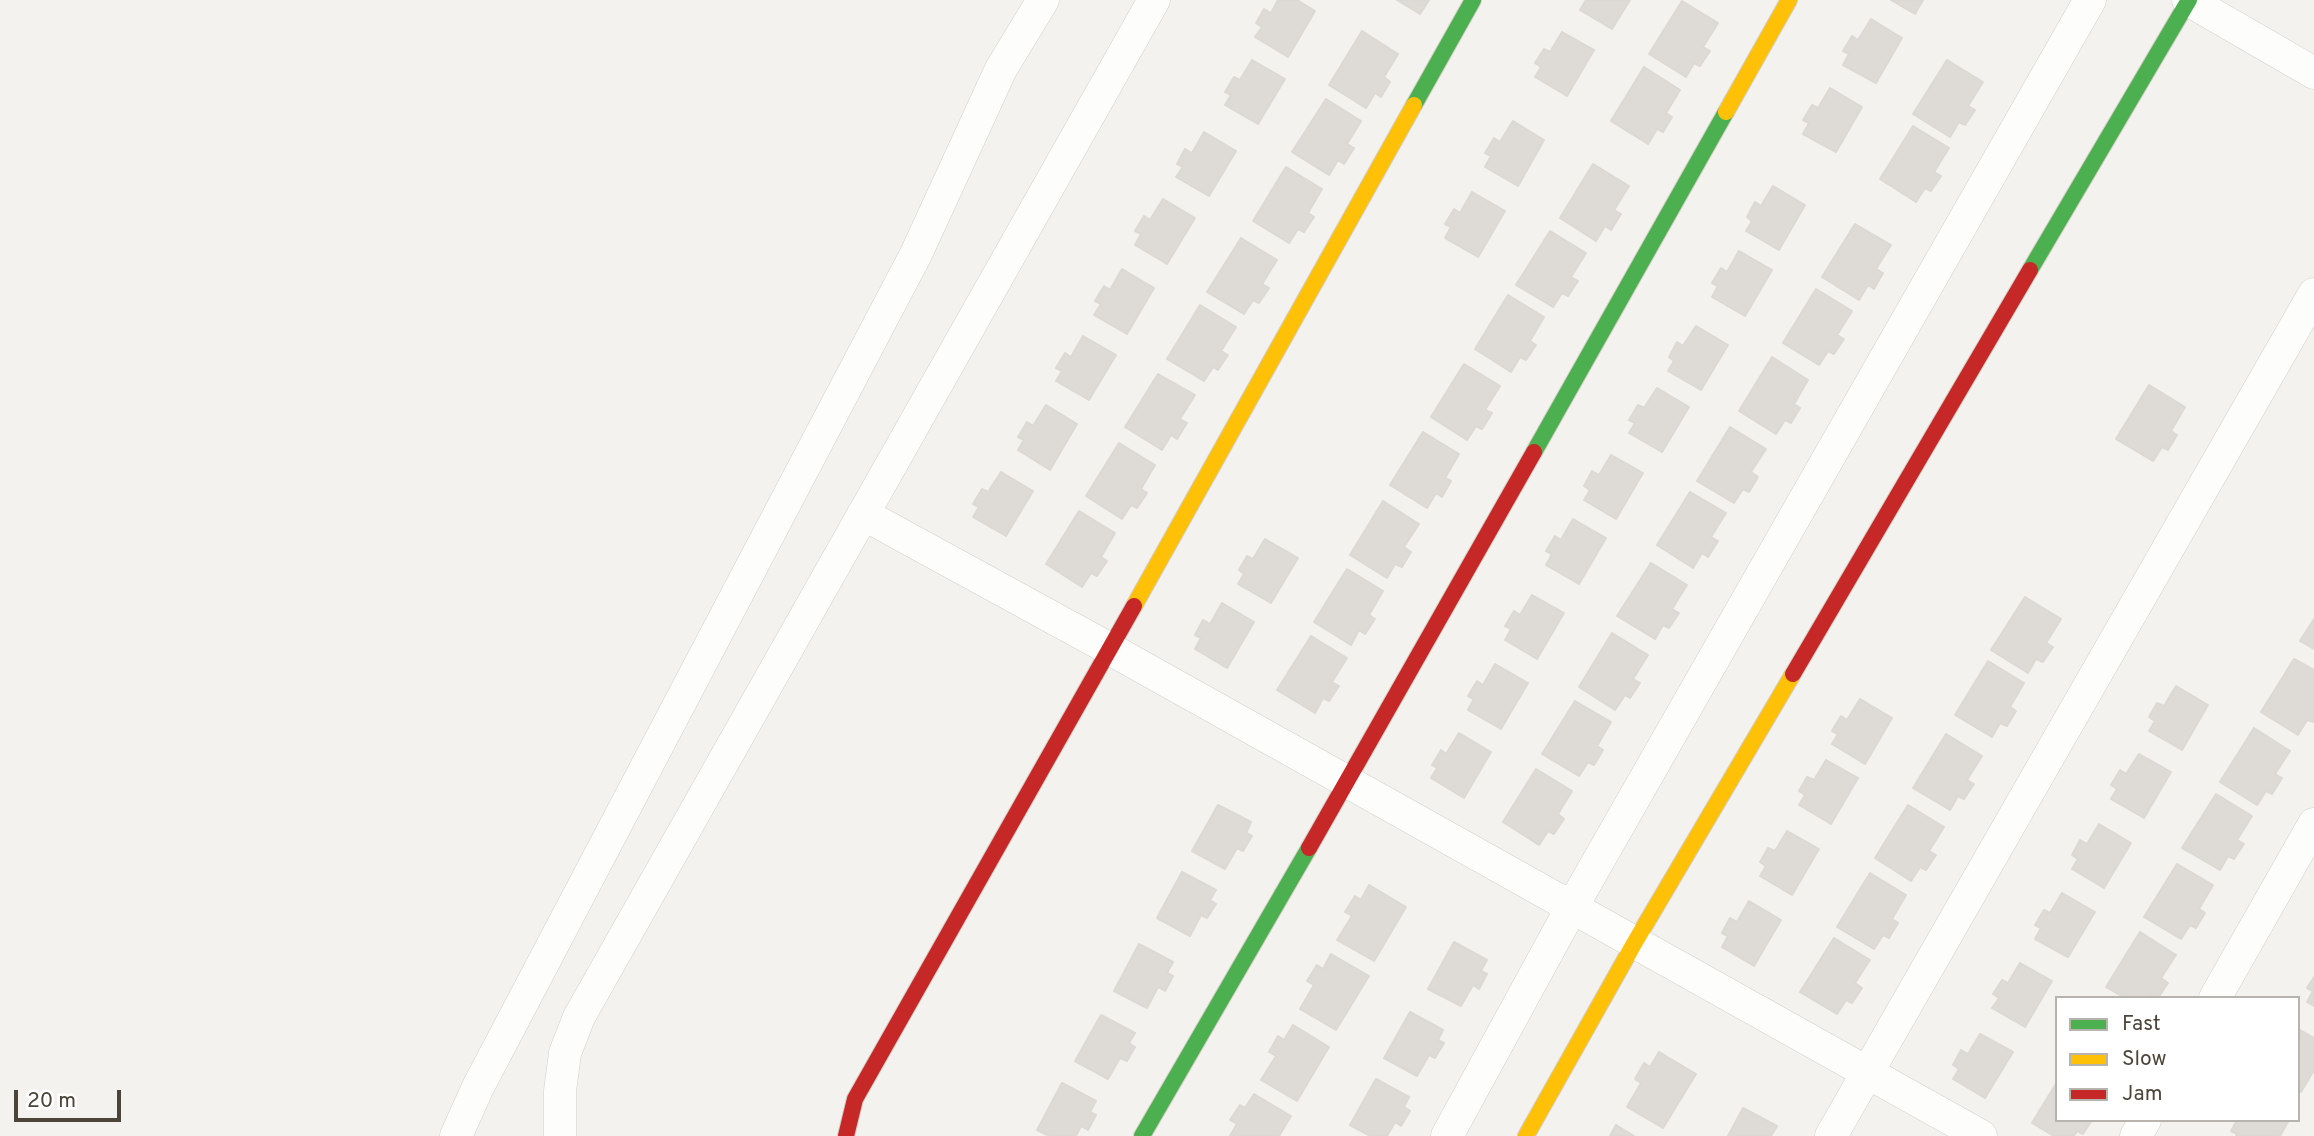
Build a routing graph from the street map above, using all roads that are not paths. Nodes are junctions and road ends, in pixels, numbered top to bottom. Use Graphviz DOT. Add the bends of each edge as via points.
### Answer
graph roads {
  1 [pos="1043,0"];
  2 [pos="1154,0"];
  3 [pos="1473,0"];
  4 [pos="1789,0"];
  5 [pos="2090,0"];
  6 [pos="2189,0"];
  7 [pos="2314,73"];
  8 [pos="2314,294"];
  9 [pos="863,514"];
  10 [pos="1111,649"];
  11 [pos="1348,781"];
  12 [pos="2314,824"];
  13 [pos="1572,907"];
  14 [pos="1635,942"];
  15 [pos="2216,996"];
  16 [pos="1867,1072"];
  17 [pos="456,1136"];
  18 [pos="559,1136"];
  19 [pos="846,1136"];
  20 [pos="1142,1136"];
  21 [pos="1447,1136"];
  22 [pos="1525,1136"];
  23 [pos="1831,1136"];
  24 [pos="1981,1136"];
  1 -- 17 [label="street" via="1001,69 916,254"];
  2 -- 9 [label="street"];
  3 -- 10 [label="street"];
  4 -- 11 [label="street"];
  5 -- 13 [label="street"];
  6 -- 7 [label="street"];
  6 -- 14 [label="street"];
  8 -- 16 [label="street"];
  9 -- 10 [label="street"];
  9 -- 18 [label="street" via="579,1017 565,1052"];
  10 -- 11 [label="street"];
  10 -- 19 [label="street" via="855,1099"];
  11 -- 13 [label="street"];
  11 -- 20 [label="street"];
  12 -- 15 [label="street"];
  13 -- 14 [label="street"];
  13 -- 21 [label="street"];
  14 -- 16 [label="street"];
  14 -- 22 [label="street"];
  16 -- 23 [label="street"];
  16 -- 24 [label="street"];
}
